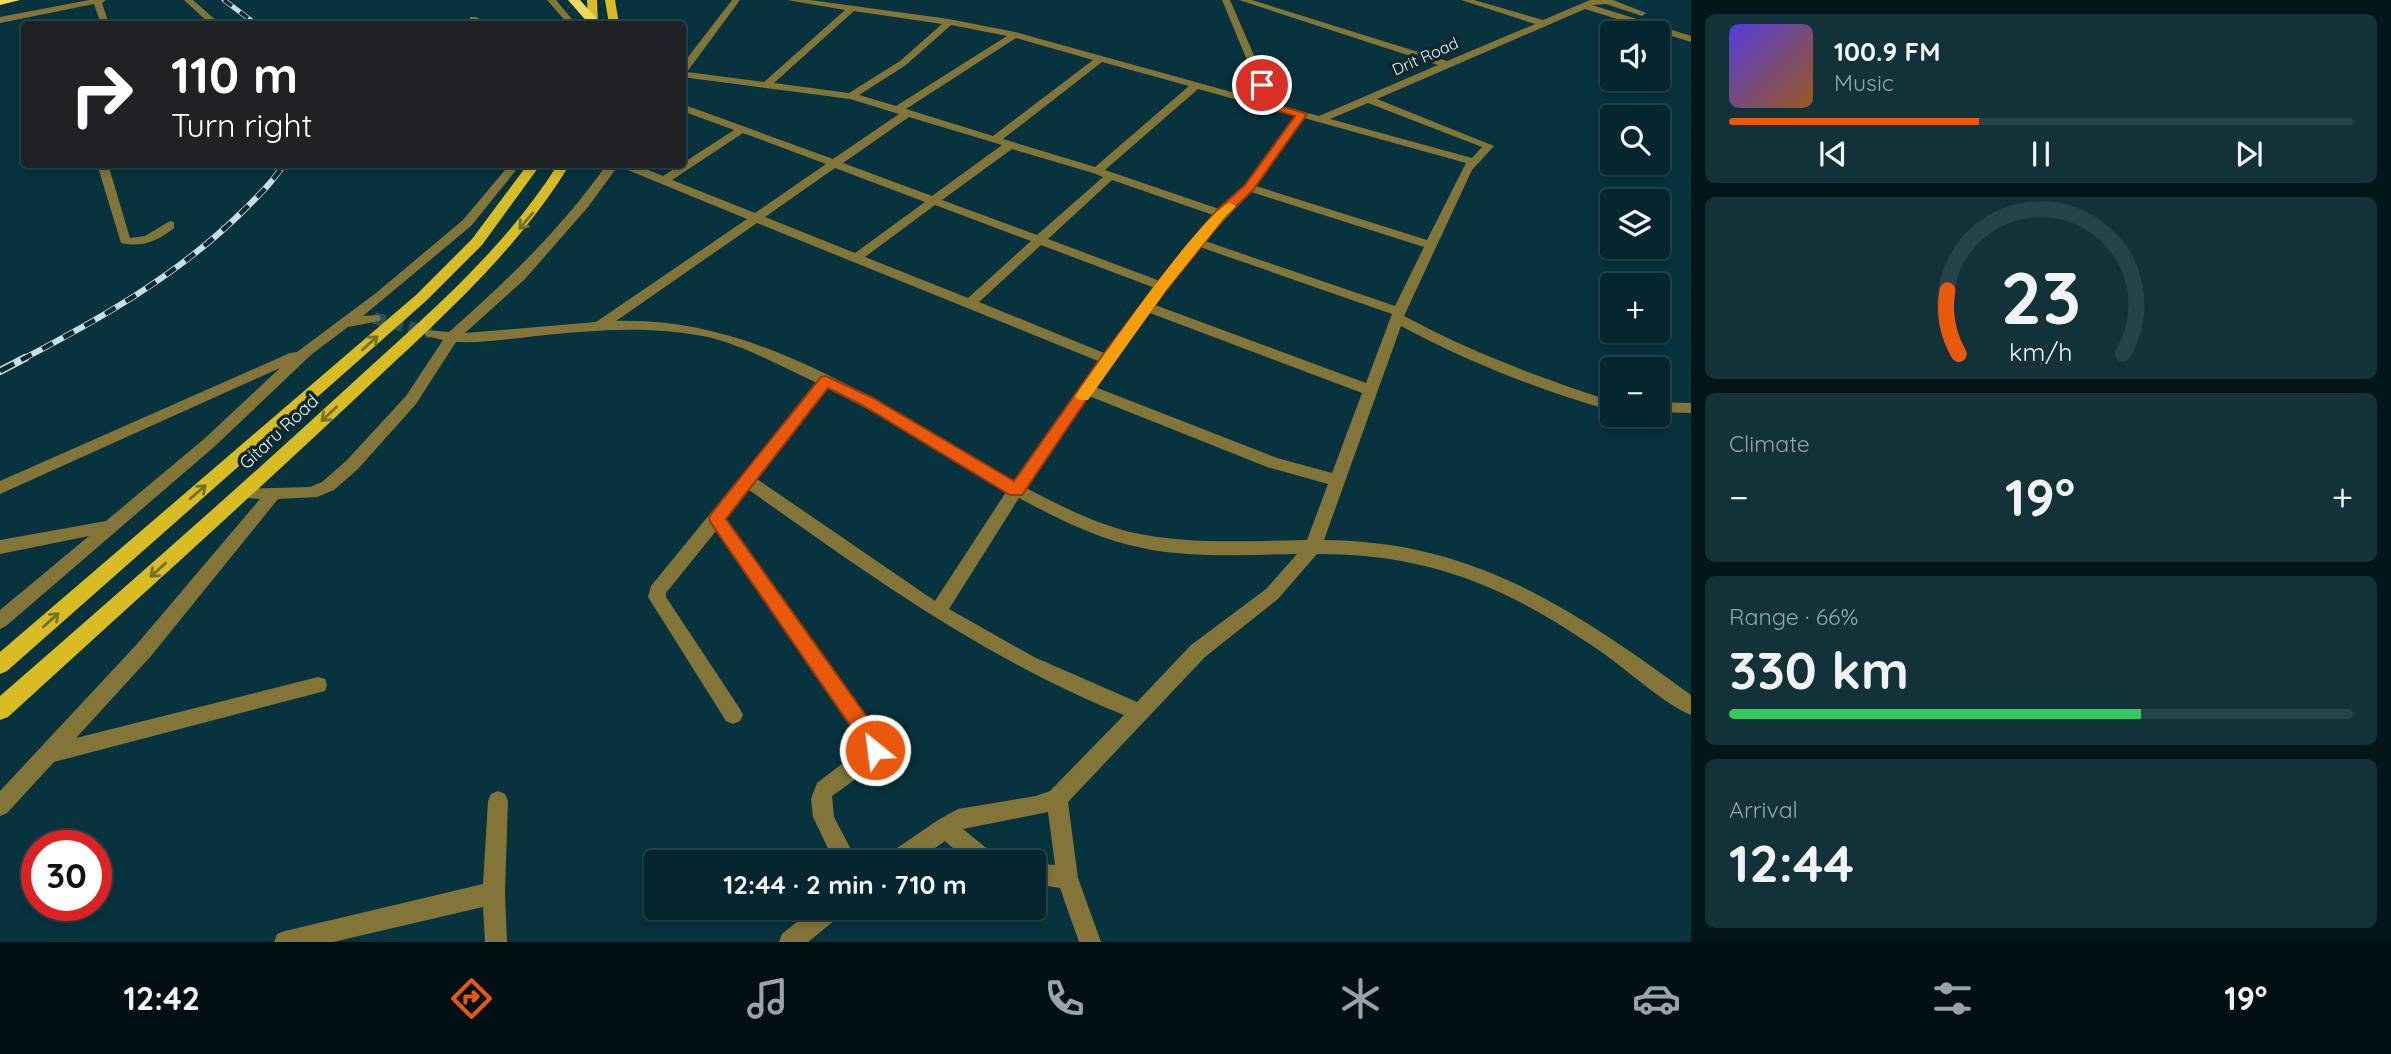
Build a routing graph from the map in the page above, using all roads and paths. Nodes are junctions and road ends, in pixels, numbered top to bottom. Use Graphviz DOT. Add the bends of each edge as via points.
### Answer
graph roads {
  1 [pos="14,0"];
  2 [pos="80,0"];
  3 [pos="102,0"];
  4 [pos="188,0"];
  5 [pos="551,0"];
  6 [pos="574,0"];
  7 [pos="592,0"];
  8 [pos="736,0"];
  9 [pos="791,0"];
  10 [pos="1226,0"];
  11 [pos="1243,0"];
  12 [pos="1465,0"];
  13 [pos="97,1"];
  14 [pos="611,1"];
  15 [pos="0,2"];
  16 [pos="1585,6"];
  17 [pos="852,9"];
  18 [pos="46,10"];
  19 [pos="1642,13"];
  20 [pos="0,18"];
  21 [pos="473,19"];
  22 [pos="48,21"];
  23 [pos="104,21"];
  24 [pos="212,21"];
  25 [pos="477,21"];
  26 [pos="569,21"];
  27 [pos="591,21"];
  28 [pos="593,21"];
  29 [pos="614,21"];
  30 [pos="949,22"];
  31 [pos="1542,23"];
  32 [pos="1015,35"];
  33 [pos="1691,39"];
  34 [pos="1101,58"];
  35 [pos="1445,64"];
  36 [pos="686,68"];
  37 [pos="686,74"];
  38 [pos="1197,84"];
  39 [pos="766,85"];
  40 [pos="852,96"];
  41 [pos="1368,99"];
  42 [pos="1271,106"];
  43 [pos="686,108"];
  44 [pos="904,111"];
  45 [pos="1302,114"];
  46 [pos="1321,119"];
  47 [pos="742,129"];
  48 [pos="996,139"];
  49 [pos="1011,144"];
  50 [pos="1471,162"];
  51 [pos="833,164"];
  52 [pos="686,166"];
  53 [pos="103,168"];
  54 [pos="513,168"];
  55 [pos="533,168"];
  56 [pos="562,168"];
  57 [pos="610,168"];
  58 [pos="632,168"];
  59 [pos="683,168"];
  60 [pos="1103,173"];
  61 [pos="663,181"];
  62 [pos="1249,188"];
  63 [pos="934,202"];
  64 [pos="1220,214"];
  65 [pos="756,218"];
  66 [pos="170,225"];
  67 [pos="1038,240"];
  68 [pos="1197,242"];
  69 [pos="1430,245"];
  70 [pos="855,259"];
  71 [pos="1162,286"];
  72 [pos="968,305"];
  73 [pos="1147,307"];
  74 [pos="1398,315"];
  75 [pos="374,318"];
  76 [pos="342,325"];
  77 [pos="601,325"];
  78 [pos="431,333"];
  79 [pos="451,338"];
  80 [pos="307,351"];
  81 [pos="1107,359"];
  82 [pos="826,381"];
  83 [pos="1087,390"];
  84 [pos="1370,390"];
  85 [pos="1600,402"];
  86 [pos="1670,407"];
  87 [pos="1691,408"];
  88 [pos="1337,480"];
  89 [pos="748,481"];
  90 [pos="0,488"];
  91 [pos="1016,490"];
  92 [pos="244,493"];
  93 [pos="274,493"];
  94 [pos="717,519"];
  95 [pos="113,527"];
  96 [pos="0,547"];
  97 [pos="1313,547"];
  98 [pos="938,612"];
  99 [pos="0,621"];
  100 [pos="0,666"];
  101 [pos="318,685"];
  102 [pos="1691,706"];
  103 [pos="0,710"];
  104 [pos="1140,712"];
  105 [pos="733,715"];
  106 [pos="49,754"];
  107 [pos="1057,799"];
  108 [pos="498,801"];
  109 [pos="0,806"];
  110 [pos="945,827"];
  111 [pos="841,850"];
  112 [pos="913,850"];
  113 [pos="971,850"];
  114 [pos="1046,875"];
  115 [pos="1067,878"];
  116 [pos="494,893"];
  117 [pos="817,920"];
  118 [pos="285,942"];
  119 [pos="496,942"];
  120 [pos="790,942"];
  121 [pos="1090,942"];
  1 -- 15 [label="highway"];
  2 -- 20 [label="street"];
  3 -- 13 [label="street"];
  4 -- 24 [label="street"];
  5 -- 26 [label="street"];
  6 -- 27 [label="highway"];
  7 -- 28 [label="main road"];
  8 -- 36 [label="street"];
  9 -- 17 [label="street"];
  10 -- 42 [label="street"];
  11 -- 35 [label="street"];
  12 -- 31 [label="street"];
  13 -- 18 [label="street"];
  13 -- 23 [label="street"];
  14 -- 29 [label="main road"];
  16 -- 19 [label="street" via="1601,1"];
  16 -- 31 [label="street, Drit Road"];
  16 -- 33 [label="street"];
  17 -- 30 [label="street"];
  17 -- 39 [label="street"];
  18 -- 20 [label="street"];
  18 -- 22 [label="street"];
  21 -- 25 [label="street"];
  30 -- 32 [label="street"];
  30 -- 40 [label="street" via="903,63"];
  31 -- 35 [label="street, Drit Road"];
  32 -- 34 [label="street"];
  32 -- 44 [label="street"];
  34 -- 38 [label="street"];
  34 -- 48 [label="street"];
  35 -- 41 [label="street, Drit Road"];
  37 -- 39 [label="street"];
  38 -- 42 [label="street"];
  38 -- 60 [label="street"];
  39 -- 40 [label="street"];
  40 -- 44 [label="street"];
  41 -- 46 [label="street, Drit Road"];
  41 -- 50 [label="street" via="1487,143"];
  42 -- 45 [label="street"];
  43 -- 47 [label="street"];
  44 -- 48 [label="street"];
  44 -- 51 [label="street"];
  45 -- 46 [label="street"];
  45 -- 62 [label="street"];
  46 -- 50 [label="street"];
  47 -- 51 [label="street"];
  47 -- 52 [label="street"];
  48 -- 49 [label="street"];
  49 -- 60 [label="street"];
  49 -- 63 [label="street"];
  50 -- 69 [label="street"];
  51 -- 63 [label="street"];
  51 -- 65 [label="street"];
  53 -- 66 [label="street" via="125,240 138,242"];
  54 -- 76 [label="street" via="467,223"];
  100 -- 55 [label="main road, Gitaru Road, one-way" via="421,298 477,243"];
  56 -- 92 [label="main road, Gitaru Road, one-way" via="538,206 488,265"];
  57 -- 79 [label="street" via="536,259"];
  58 -- 61 [label="street"];
  59 -- 61 [label="street"];
  60 -- 64 [label="street"];
  60 -- 67 [label="street"];
  61 -- 65 [label="street"];
  62 -- 64 [label="street"];
  62 -- 69 [label="street"];
  63 -- 67 [label="street"];
  63 -- 70 [label="street"];
  64 -- 68 [label="street"];
  65 -- 70 [label="street"];
  65 -- 77 [label="street"];
  67 -- 71 [label="street"];
  67 -- 72 [label="street"];
  68 -- 71 [label="street"];
  68 -- 74 [label="street"];
  69 -- 74 [label="street"];
  70 -- 72 [label="street"];
  71 -- 73 [label="street"];
  72 -- 81 [label="street"];
  73 -- 81 [label="street"];
  73 -- 84 [label="street"];
  74 -- 84 [label="street"];
  74 -- 85 [label="street" via="1449,346"];
  75 -- 76 [label="street"];
  76 -- 80 [label="street"];
  77 -- 79 [label="street"];
  77 -- 82 [label="street" via="657,325 707,333"];
  78 -- 79 [label="street"];
  79 -- 93 [label="street" via="411,400 352,465 312,493"];
  80 -- 90 [label="street"];
  80 -- 95 [label="street"];
  81 -- 83 [label="street"];
  82 -- 89 [label="street"];
  82 -- 91 [label="street" via="868,401"];
  83 -- 88 [label="street" via="1273,463"];
  83 -- 91 [label="street"];
  84 -- 88 [label="street"];
  86 -- 87 [label="street"];
  88 -- 97 [label="street"];
  89 -- 94 [label="street"];
  89 -- 98 [label="street"];
  91 -- 97 [label="street" via="1079,521 1151,543"];
  91 -- 98 [label="street"];
  92 -- 93 [label="street"];
  92 -- 103 [label="main road, Gitaru Road, one-way"];
  93 -- 106 [label="street" via="144,650"];
  94 -- 105 [label="street" via="656,594"];
  94 -- 111 [label="street" via="875,745 871,756 824,790 820,798"];
  95 -- 96 [label="street"];
  95 -- 99 [label="street"];
  97 -- 102 [label="street" via="1415,555 1479,573 1563,615"];
  97 -- 104 [label="street" via="1272,594 1198,651"];
  98 -- 104 [label="street" via="1067,682"];
  101 -- 106 [label="street"];
  104 -- 107 [label="street"];
  106 -- 109 [label="street"];
  107 -- 110 [label="street" via="958,819"];
  107 -- 115 [label="street"];
  108 -- 116 [label="street"];
  110 -- 112 [label="street"];
  110 -- 113 [label="street"];
  114 -- 115 [label="street"];
  115 -- 121 [label="street"];
  116 -- 118 [label="street"];
  116 -- 119 [label="street"];
  117 -- 120 [label="street"];
}
